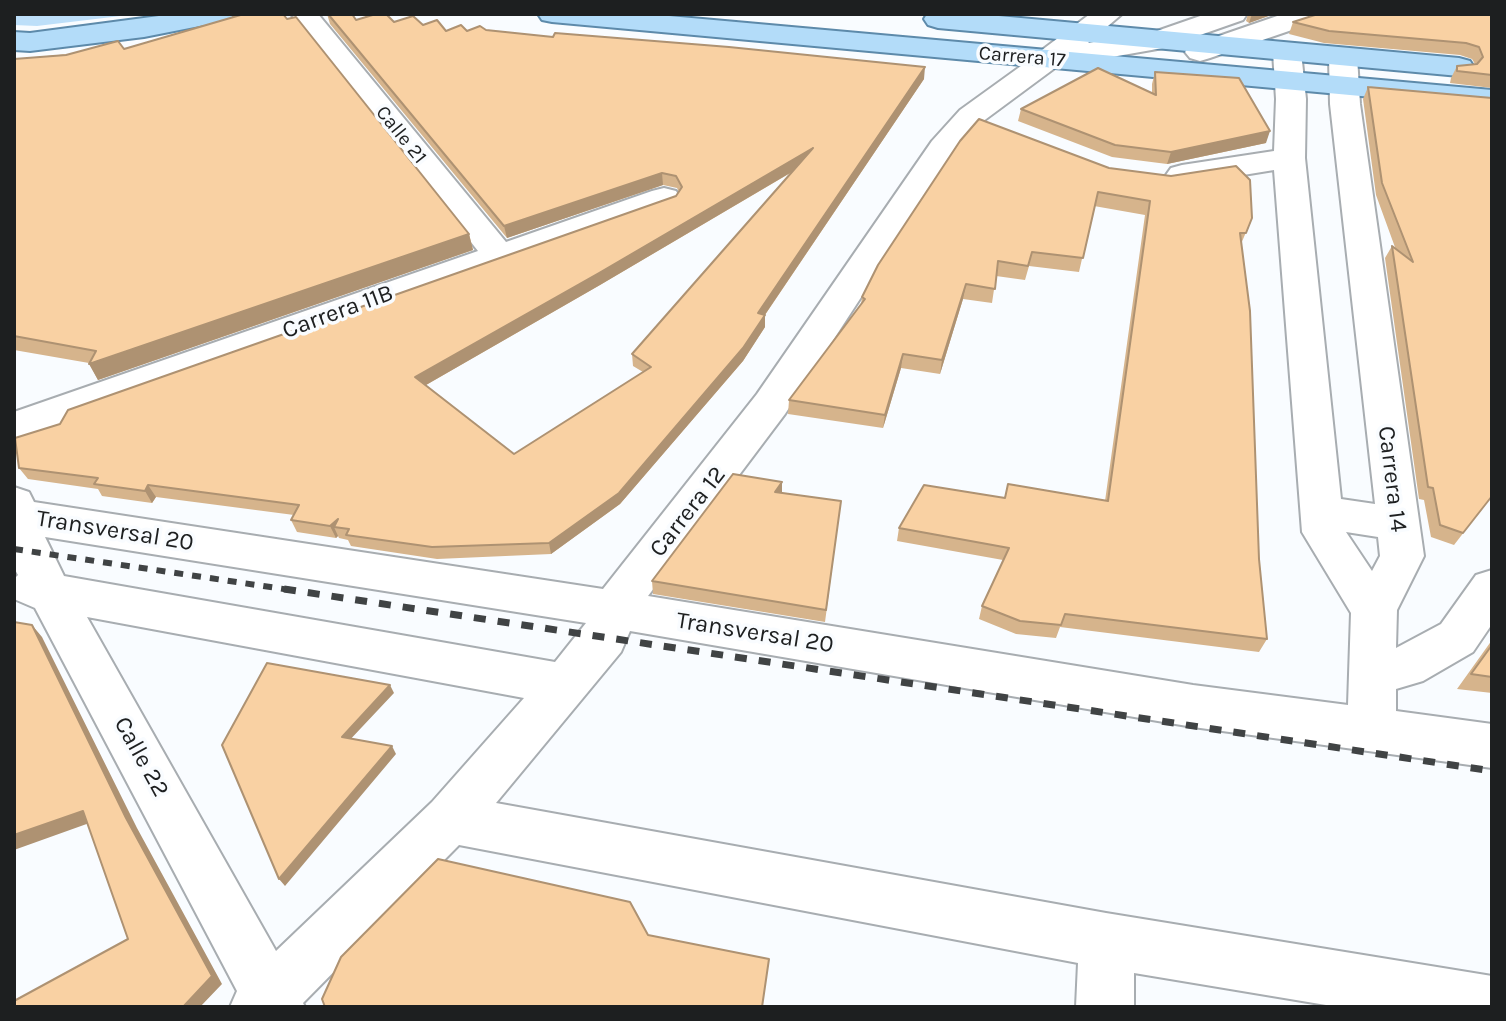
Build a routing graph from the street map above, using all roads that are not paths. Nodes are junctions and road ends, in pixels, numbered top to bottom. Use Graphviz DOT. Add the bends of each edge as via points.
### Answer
graph roads {
  1 [pos="179,14"];
  2 [pos="220,14"];
  3 [pos="304,14"];
  4 [pos="552,14"];
  5 [pos="1233,14"];
  6 [pos="1311,14"];
  7 [pos="906,16"];
  8 [pos="1097,22"];
  9 [pos="144,28"];
  10 [pos="1163,39"];
  11 [pos="14,41"];
  12 [pos="1224,44"];
  13 [pos="1049,59"];
  14 [pos="1287,67"];
  15 [pos="1153,69"];
  16 [pos="1492,70"];
  17 [pos="1344,72"];
  18 [pos="1492,99"];
  19 [pos="1289,158"];
  20 [pos="1153,175"];
  21 [pos="664,198"];
  22 [pos="499,255"];
  23 [pos="14,427"];
  24 [pos="16,510"];
  25 [pos="1321,512"];
  26 [pos="1398,524"];
  27 [pos="1492,588"];
  28 [pos="32,590"];
  29 [pos="613,609"];
  30 [pos="1374,610"];
  31 [pos="1373,673"];
  32 [pos="563,684"];
  33 [pos="1372,728"];
  34 [pos="1492,746"];
  35 [pos="450,819"];
  36 [pos="1106,941"];
  37 [pos="269,1003"];
  38 [pos="1466,1003"];
  39 [pos="1105,1007"];
  1 -- 9 [label="main road"];
  2 -- 9 [label="main road"];
  3 -- 22 [label="street, Calle 21"];
  4 -- 13 [label="main road, Carrera 17"];
  5 -- 10 [label="street"];
  6 -- 12 [label="street"];
  7 -- 8 [label="main road, Carrera 17"];
  8 -- 10 [label="main road, Carrera 17"];
  8 -- 13 [label="street, Carrera 12"];
  9 -- 11 [label="main road"];
  10 -- 12 [label="main road, Carrera 17"];
  10 -- 13 [label="street"];
  12 -- 14 [label="main road, Carrera 17"];
  12 -- 15 [label="street"];
  13 -- 15 [label="main road, Carrera 17"];
  13 -- 29 [label="street, Carrera 12" via="986,122 943,148 771,404"];
  14 -- 15 [label="main road, Carrera 17"];
  14 -- 17 [label="main road, Carrera 17"];
  14 -- 19 [label="street"];
  16 -- 17 [label="main road, Carrera 17"];
  17 -- 18 [label="main road, Carrera 17"];
  17 -- 26 [label="street, Carrera 14"];
  19 -- 20 [label="street"];
  19 -- 25 [label="street"];
  21 -- 22 [label="street, Carrera 11B"];
  22 -- 23 [label="street, Carrera 11B"];
  24 -- 28 [label="street, Calle 22"];
  24 -- 29 [label="street, Transversal 20"];
  25 -- 26 [label="street"];
  25 -- 30 [label="street" via="1323,532"];
  26 -- 30 [label="street, Carrera 14" via="1402,556"];
  27 -- 31 [label="street" via="1457,638 1406,667"];
  28 -- 32 [label="street"];
  28 -- 37 [label="street, Calle 22"];
  29 -- 32 [label="street, Carrera 12" via="605,638"];
  29 -- 33 [label="street, Transversal 20" via="1193,706"];
  30 -- 31 [label="street"];
  31 -- 33 [label="street"];
  32 -- 35 [label="street, Carrera 12"];
  33 -- 34 [label="street, Transversal 20"];
  35 -- 36 [label="street"];
  35 -- 37 [label="street, Carrera 12"];
  36 -- 38 [label="street"];
  36 -- 39 [label="street"];
}
